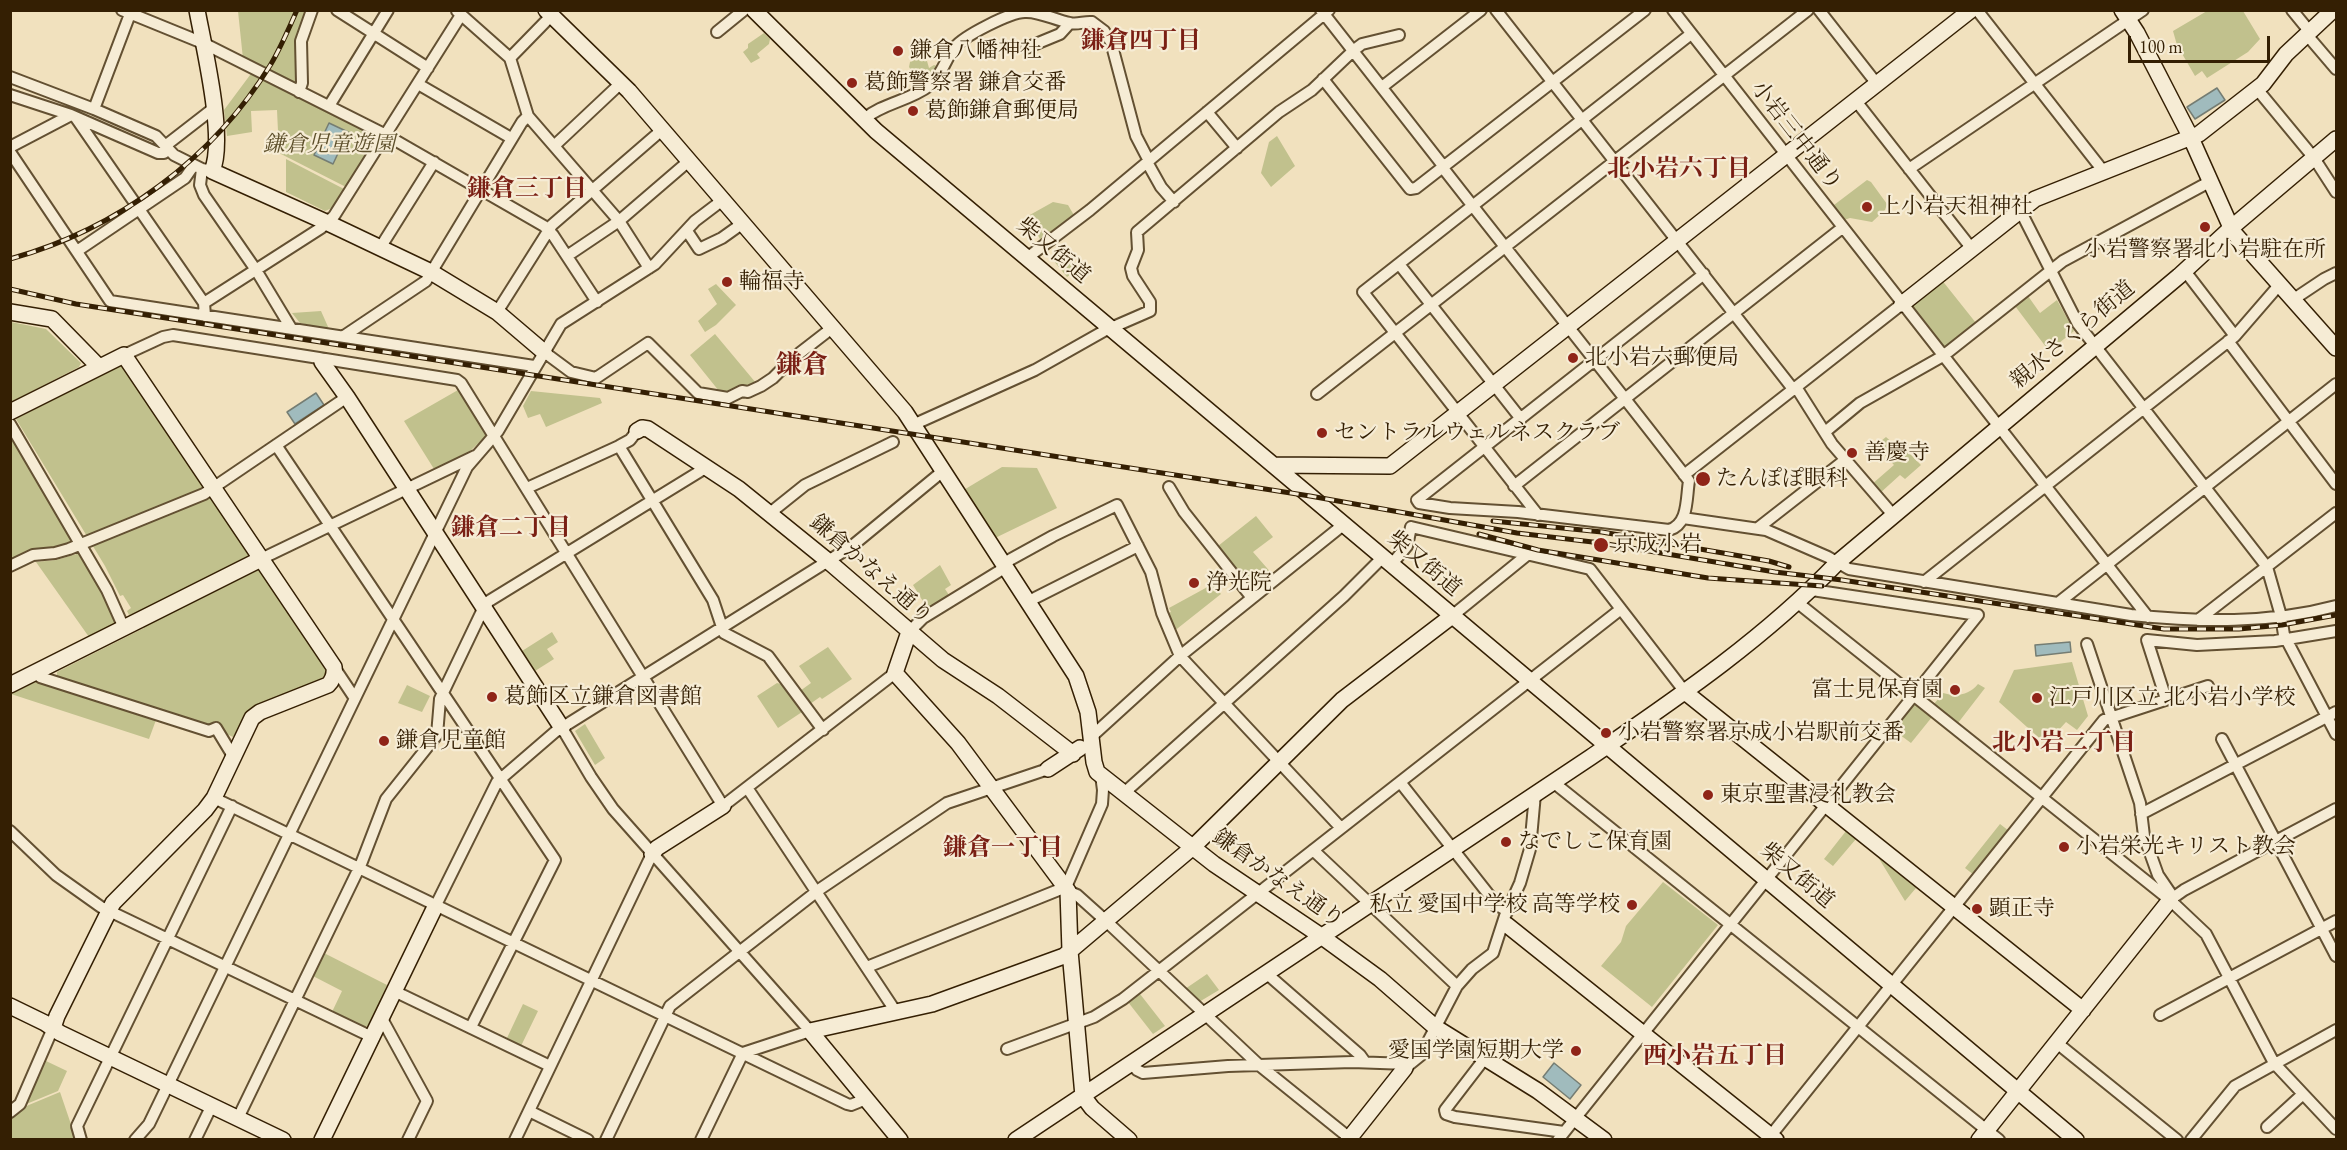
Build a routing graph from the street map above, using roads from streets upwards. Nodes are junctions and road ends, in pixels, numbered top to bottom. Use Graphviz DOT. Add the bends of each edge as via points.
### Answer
graph roads {
  1 [pos="198,10"];
  2 [pos="312,10"];
  3 [pos="337,10"];
  4 [pos="388,10"];
  5 [pos="744,10"];
  6 [pos="754,10"];
  7 [pos="1481,10"];
  8 [pos="1496,10"];
  9 [pos="1645,10"];
  10 [pos="1673,10"];
  11 [pos="1808,10"];
  12 [pos="1819,10"];
  13 [pos="1971,10"];
  14 [pos="1977,10"];
  15 [pos="2143,10"];
  16 [pos="2292,10"];
  17 [pos="2333,10"];
  18 [pos="126,12"];
  19 [pos="1325,12"];
  20 [pos="459,13"];
  21 [pos="548,13"];
  22 [pos="2125,15"];
  23 [pos="1070,23"];
  24 [pos="717,32"];
  25 [pos="373,34"];
  26 [pos="1691,34"];
  27 [pos="2309,34"];
  28 [pos="1399,35"];
  29 [pos="203,43"];
  30 [pos="1026,48"];
  31 [pos="1354,50"];
  32 [pos="510,58"];
  33 [pos="428,68"];
  34 [pos="2337,69"];
  35 [pos="1724,76"];
  36 [pos="10,77"];
  37 [pos="1323,79"];
  38 [pos="1553,82"];
  39 [pos="621,83"];
  40 [pos="2035,83"];
  41 [pos="418,84"];
  42 [pos="1877,84"];
  43 [pos="1382,87"];
  44 [pos="2257,89"];
  45 [pos="300,92"];
  46 [pos="10,95"];
  47 [pos="1856,101"];
  48 [pos="329,105"];
  49 [pos="214,108"];
  50 [pos="94,109"];
  51 [pos="1207,112"];
  52 [pos="73,116"];
  53 [pos="528,116"];
  54 [pos="864,119"];
  55 [pos="1582,119"];
  56 [pos="663,129"];
  57 [pos="386,135"];
  58 [pos="511,138"];
  59 [pos="2191,138"];
  60 [pos="2337,140"];
  61 [pos="554,146"];
  62 [pos="10,147"];
  63 [pos="167,148"];
  64 [pos="1237,148"];
  65 [pos="10,152"];
  66 [pos="1786,155"];
  67 [pos="2314,158"];
  68 [pos="690,160"];
  69 [pos="1148,161"];
  70 [pos="434,162"];
  71 [pos="1615,162"];
  72 [pos="203,168"];
  73 [pos="1444,168"];
  74 [pos="1909,169"];
  75 [pos="2104,172"];
  76 [pos="2211,181"];
  77 [pos="481,190"];
  78 [pos="593,190"];
  79 [pos="2337,192"];
  80 [pos="724,200"];
  81 [pos="1174,202"];
  82 [pos="1473,206"];
  83 [pos="139,210"];
  84 [pos="2020,210"];
  85 [pos="619,221"];
  86 [pos="328,222"];
  87 [pos="743,223"];
  88 [pos="1842,228"];
  89 [pos="2231,228"];
  90 [pos="548,230"];
  91 [pos="687,231"];
  92 [pos="1677,241"];
  93 [pos="380,248"];
  94 [pos="1505,248"];
  95 [pos="1972,249"];
  96 [pos="77,251"];
  97 [pos="567,256"];
  98 [pos="1027,258"];
  99 [pos="1399,264"];
  100 [pos="649,268"];
  101 [pos="256,270"];
  102 [pos="2051,271"];
  103 [pos="2185,271"];
  104 [pos="431,272"];
  105 [pos="2337,273"];
  106 [pos="1704,274"];
  107 [pos="2280,284"];
  108 [pos="2294,299"];
  109 [pos="597,302"];
  110 [pos="204,303"];
  111 [pos="1902,304"];
  112 [pos="1431,306"];
  113 [pos="10,312"];
  114 [pos="497,312"];
  115 [pos="1734,313"];
  116 [pos="205,316"];
  117 [pos="1567,327"];
  118 [pos="291,328"];
  119 [pos="832,328"];
  120 [pos="1110,328"];
  121 [pos="1395,334"];
  122 [pos="344,336"];
  123 [pos="2231,339"];
  124 [pos="2094,347"];
  125 [pos="2337,348"];
  126 [pos="544,352"];
  127 [pos="124,355"];
  128 [pos="1943,356"];
  129 [pos="320,360"];
  130 [pos="1594,361"];
  131 [pos="534,366"];
  132 [pos="99,367"];
  133 [pos="2337,384"];
  134 [pos="1493,385"];
  135 [pos="1794,388"];
  136 [pos="1317,394"];
  137 [pos="347,397"];
  138 [pos="1624,400"];
  139 [pos="2143,409"];
  140 [pos="10,412"];
  141 [pos="1458,413"];
  142 [pos="1521,419"];
  143 [pos="2289,422"];
  144 [pos="10,424"];
  145 [pos="915,424"];
  146 [pos="1998,427"];
  147 [pos="637,431"];
  148 [pos="1825,432"];
  149 [pos="494,436"];
  150 [pos="893,442"];
  151 [pos="276,445"];
  152 [pos="619,447"];
  153 [pos="1484,447"];
  154 [pos="475,456"];
  155 [pos="1845,460"];
  156 [pos="1274,465"];
  157 [pos="707,467"];
  158 [pos="943,471"];
  159 [pos="1684,475"];
  160 [pos="2337,484"];
  161 [pos="1515,486"];
  162 [pos="2044,486"];
  163 [pos="214,487"];
  164 [pos="1169,487"];
  165 [pos="527,488"];
  166 [pos="2205,488"];
  167 [pos="407,489"];
  168 [pos="652,501"];
  169 [pos="770,513"];
  170 [pos="2337,513"];
  171 [pos="1538,515"];
  172 [pos="1894,516"];
  173 [pos="1683,518"];
  174 [pos="1343,525"];
  175 [pos="331,526"];
  176 [pos="1758,528"];
  177 [pos="435,532"];
  178 [pos="81,543"];
  179 [pos="1138,546"];
  180 [pos="567,554"];
  181 [pos="1527,555"];
  182 [pos="261,559"];
  183 [pos="828,561"];
  184 [pos="1387,561"];
  185 [pos="1837,563"];
  186 [pos="2107,564"];
  187 [pos="1005,565"];
  188 [pos="10,566"];
  189 [pos="2267,567"];
  190 [pos="1924,582"];
  191 [pos="1812,590"];
  192 [pos="1251,598"];
  193 [pos="1029,601"];
  194 [pos="1798,603"];
  195 [pos="2058,603"];
  196 [pos="2337,606"];
  197 [pos="484,607"];
  198 [pos="1621,609"];
  199 [pos="1452,616"];
  200 [pos="2282,616"];
  201 [pos="2148,617"];
  202 [pos="393,619"];
  203 [pos="2198,620"];
  204 [pos="722,627"];
  205 [pos="124,628"];
  206 [pos="2337,631"];
  207 [pos="909,632"];
  208 [pos="2286,639"];
  209 [pos="2087,644"];
  210 [pos="1180,656"];
  211 [pos="334,667"];
  212 [pos="38,672"];
  213 [pos="895,673"];
  214 [pos="643,676"];
  215 [pos="1529,681"];
  216 [pos="10,685"];
  217 [pos="2208,686"];
  218 [pos="1685,692"];
  219 [pos="443,693"];
  220 [pos="1914,696"];
  221 [pos="354,698"];
  222 [pos="2166,699"];
  223 [pos="1224,705"];
  224 [pos="2332,714"];
  225 [pos="2111,717"];
  226 [pos="561,728"];
  227 [pos="823,730"];
  228 [pos="2337,734"];
  229 [pos="1091,737"];
  230 [pos="2222,739"];
  231 [pos="1606,746"];
  232 [pos="1073,754"];
  233 [pos="233,756"];
  234 [pos="1279,762"];
  235 [pos="2235,765"];
  236 [pos="1048,769"];
  237 [pos="1098,771"];
  238 [pos="501,779"];
  239 [pos="1400,782"];
  240 [pos="1553,782"];
  241 [pos="748,789"];
  242 [pos="991,789"];
  243 [pos="1124,793"];
  244 [pos="1535,794"];
  245 [pos="214,798"];
  246 [pos="2041,798"];
  247 [pos="1826,804"];
  248 [pos="232,806"];
  249 [pos="723,806"];
  250 [pos="2337,809"];
  251 [pos="2141,814"];
  252 [pos="1341,828"];
  253 [pos="10,831"];
  254 [pos="289,834"];
  255 [pos="2276,841"];
  256 [pos="1193,847"];
  257 [pos="1453,849"];
  258 [pos="1313,850"];
  259 [pos="652,854"];
  260 [pos="359,868"];
  261 [pos="1766,880"];
  262 [pos="1067,889"];
  263 [pos="816,892"];
  264 [pos="1258,892"];
  265 [pos="2174,897"];
  266 [pos="1370,904"];
  267 [pos="436,906"];
  268 [pos="1954,906"];
  269 [pos="108,910"];
  270 [pos="1506,920"];
  271 [pos="1106,921"];
  272 [pos="2337,921"];
  273 [pos="1731,924"];
  274 [pos="2322,928"];
  275 [pos="1321,936"];
  276 [pos="167,938"];
  277 [pos="513,942"];
  278 [pos="1070,951"];
  279 [pos="739,952"];
  280 [pos="2337,956"];
  281 [pos="225,966"];
  282 [pos="867,967"];
  283 [pos="1159,971"];
  284 [pos="1266,973"];
  285 [pos="2229,978"];
  286 [pos="591,980"];
  287 [pos="1891,985"];
  288 [pos="1457,986"];
  289 [pos="394,991"];
  290 [pos="295,1000"];
  291 [pos="10,1006"];
  292 [pos="2083,1010"];
  293 [pos="896,1012"];
  294 [pos="1205,1014"];
  295 [pos="2160,1015"];
  296 [pos="665,1016"];
  297 [pos="381,1017"];
  298 [pos="1077,1023"];
  299 [pos="471,1027"];
  300 [pos="1435,1027"];
  301 [pos="1858,1027"];
  302 [pos="53,1028"];
  303 [pos="810,1031"];
  304 [pos="2336,1031"];
  305 [pos="1643,1033"];
  306 [pos="372,1037"];
  307 [pos="2057,1043"];
  308 [pos="1007,1049"];
  309 [pos="743,1053"];
  310 [pos="111,1057"];
  311 [pos="1485,1058"];
  312 [pos="1365,1062"];
  313 [pos="1131,1063"];
  314 [pos="2274,1063"];
  315 [pos="1259,1065"];
  316 [pos="550,1066"];
  317 [pos="1407,1066"];
  318 [pos="168,1084"];
  319 [pos="2019,1092"];
  320 [pos="2303,1094"];
  321 [pos="1083,1096"];
  322 [pos="866,1100"];
  323 [pos="212,1105"];
  324 [pos="529,1111"];
  325 [pos="10,1112"];
  326 [pos="238,1118"];
  327 [pos="1576,1119"];
  328 [pos="2267,1127"];
  329 [pos="2337,1129"];
  330 [pos="1561,1136"];
  331 [pos="1988,1136"];
  332 [pos="1772,1138"];
  333 [pos="1350,1139"];
  334 [pos="81,1140"];
  335 [pos="135,1140"];
  336 [pos="195,1140"];
  337 [pos="283,1140"];
  338 [pos="322,1140"];
  339 [pos="408,1140"];
  340 [pos="515,1140"];
  341 [pos="588,1140"];
  342 [pos="606,1140"];
  343 [pos="701,1140"];
  344 [pos="900,1140"];
  345 [pos="1016,1140"];
  346 [pos="1130,1140"];
  347 [pos="1604,1140"];
  348 [pos="2076,1140"];
  349 [pos="2177,1140"];
  350 [pos="2191,1140"];
  1 -- 29 [label="street"];
  2 -- 45 [label="street" via="301,41"];
  3 -- 25 [label="street"];
  4 -- 25 [label="street"];
  5 -- 24 [label="street"];
  6 -- 54 [label="street, 柴又街道"];
  7 -- 43 [label="street"];
  8 -- 38 [label="street"];
  9 -- 38 [label="street"];
  10 -- 26 [label="street, 小岩三中通り"];
  11 -- 35 [label="street"];
  12 -- 42 [label="street"];
  13 -- 42 [label="street"];
  14 -- 40 [label="street"];
  15 -- 22 [label="street"];
  16 -- 27 [label="street"];
  17 -- 27 [label="street"];
  18 -- 29 [label="street"];
  18 -- 50 [label="street"];
  19 -- 31 [label="street"];
  19 -- 51 [label="street"];
  20 -- 32 [label="street"];
  20 -- 33 [label="street"];
  21 -- 32 [label="street"];
  21 -- 39 [label="street"];
  22 -- 40 [label="street"];
  22 -- 59 [label="street"];
  23 -- 30 [label="street" via="1060,33"];
  23 -- 54 [label="street" via="1032,12 1009,17 958,44 931,85"];
  23 -- 69 [label="street" via="1092,22 1111,42 1136,136"];
  25 -- 33 [label="street"];
  25 -- 48 [label="street"];
  26 -- 35 [label="street, 小岩三中通り"];
  26 -- 55 [label="street"];
  27 -- 34 [label="street"];
  27 -- 44 [label="street"];
  28 -- 31 [label="street"];
  29 -- 45 [label="street"];
  29 -- 49 [label="street"];
  31 -- 37 [label="street"];
  31 -- 43 [label="street"];
  32 -- 53 [label="street"];
  33 -- 41 [label="street"];
  35 -- 66 [label="street, 小岩三中通り"];
  35 -- 71 [label="street"];
  36 -- 50 [label="street"];
  37 -- 64 [label="street"];
  37 -- 73 [label="street" via="1410,189"];
  38 -- 55 [label="street"];
  38 -- 73 [label="street"];
  39 -- 56 [label="street"];
  39 -- 61 [label="street"];
  40 -- 74 [label="street"];
  40 -- 75 [label="street"];
  41 -- 57 [label="street"];
  41 -- 58 [label="street"];
  42 -- 47 [label="street"];
  43 -- 73 [label="street"];
  44 -- 59 [label="street"];
  44 -- 67 [label="street"];
  45 -- 48 [label="street"];
  46 -- 52 [label="street"];
  47 -- 66 [label="street"];
  47 -- 74 [label="street"];
  48 -- 57 [label="street"];
  49 -- 63 [label="street"];
  49 -- 72 [label="street" via="217,154"];
  50 -- 63 [label="street" via="156,136"];
  51 -- 64 [label="street"];
  51 -- 69 [label="street"];
  52 -- 62 [label="street"];
  52 -- 63 [label="street" via="158,153"];
  52 -- 83 [label="street"];
  53 -- 58 [label="street"];
  53 -- 61 [label="street"];
  54 -- 98 [label="street, 柴又街道"];
  55 -- 71 [label="street"];
  55 -- 82 [label="street"];
  56 -- 68 [label="street"];
  56 -- 78 [label="street"];
  57 -- 70 [label="street"];
  57 -- 86 [label="street"];
  58 -- 77 [label="street"];
  59 -- 75 [label="street"];
  59 -- 76 [label="street"];
  60 -- 67 [label="street, 親水さくら街道"];
  61 -- 78 [label="street"];
  63 -- 72 [label="street"];
  64 -- 81 [label="street"];
  65 -- 96 [label="street"];
  66 -- 88 [label="street, 小岩三中通り"];
  66 -- 92 [label="street"];
  67 -- 79 [label="street"];
  67 -- 89 [label="street, 親水さくら街道"];
  68 -- 80 [label="street"];
  68 -- 85 [label="street"];
  69 -- 81 [label="street"];
  69 -- 98 [label="street"];
  70 -- 77 [label="street"];
  70 -- 93 [label="street"];
  71 -- 92 [label="street"];
  71 -- 94 [label="street"];
  72 -- 83 [label="street"];
  72 -- 86 [label="street"];
  72 -- 101 [label="street" via="200,185 204,195"];
  73 -- 82 [label="street"];
  74 -- 95 [label="street"];
  75 -- 84 [label="street" via="2038,197"];
  76 -- 89 [label="street"];
  76 -- 102 [label="street"];
  77 -- 90 [label="street"];
  77 -- 104 [label="street"];
  78 -- 85 [label="street"];
  78 -- 90 [label="street"];
  80 -- 87 [label="street"];
  80 -- 91 [label="street"];
  81 -- 120 [label="street" via="1137,232 1138,250 1131,268 1150,302 1149,311"];
  82 -- 94 [label="street"];
  82 -- 99 [label="street"];
  83 -- 96 [label="street"];
  83 -- 110 [label="street"];
  84 -- 95 [label="street"];
  84 -- 102 [label="street"];
  85 -- 97 [label="street"];
  85 -- 100 [label="street"];
  86 -- 93 [label="street"];
  86 -- 101 [label="street"];
  87 -- 91 [label="street" via="699,249"];
  87 -- 119 [label="street"];
  88 -- 111 [label="street, 小岩三中通り"];
  88 -- 115 [label="street"];
  89 -- 103 [label="street, 親水さくら街道"];
  89 -- 107 [label="street"];
  90 -- 97 [label="street"];
  90 -- 114 [label="street"];
  91 -- 100 [label="street"];
  92 -- 106 [label="street"];
  92 -- 117 [label="street"];
  93 -- 104 [label="street"];
  94 -- 112 [label="street"];
  94 -- 117 [label="street"];
  95 -- 111 [label="street"];
  96 -- 116 [label="street" via="110,301"];
  97 -- 109 [label="street"];
  98 -- 120 [label="street, 柴又街道"];
  99 -- 112 [label="street"];
  99 -- 121 [label="street" via="1363,292"];
  100 -- 109 [label="street"];
  101 -- 110 [label="street"];
  101 -- 118 [label="street"];
  102 -- 124 [label="street"];
  102 -- 128 [label="street"];
  103 -- 123 [label="street"];
  103 -- 124 [label="street, 親水さくら街道"];
  104 -- 114 [label="street"];
  104 -- 122 [label="street" via="426,281"];
  105 -- 108 [label="street"];
  106 -- 115 [label="street"];
  106 -- 130 [label="street"];
  107 -- 108 [label="street"];
  107 -- 123 [label="street"];
  108 -- 125 [label="street"];
  109 -- 126 [label="street" via="561,324"];
  110 -- 116 [label="street"];
  111 -- 128 [label="street, 小岩三中通り"];
  111 -- 135 [label="street"];
  112 -- 121 [label="street"];
  112 -- 134 [label="street"];
  113 -- 132 [label="street" via="52,319"];
  114 -- 126 [label="street"];
  115 -- 135 [label="street"];
  115 -- 138 [label="street"];
  116 -- 118 [label="street"];
  117 -- 130 [label="street"];
  117 -- 134 [label="street"];
  118 -- 122 [label="street"];
  119 -- 126 [label="street" via="773,378 728,398 698,393 648,343 596,378 571,372"];
  119 -- 145 [label="street"];
  120 -- 145 [label="street" via="1035,370"];
  120 -- 156 [label="street, 柴又街道"];
  121 -- 136 [label="street"];
  121 -- 141 [label="street"];
  122 -- 131 [label="street"];
  123 -- 139 [label="street"];
  123 -- 143 [label="street"];
  124 -- 139 [label="street"];
  124 -- 146 [label="street, 親水さくら街道"];
  126 -- 131 [label="street"];
  127 -- 129 [label="street" via="173,335"];
  127 -- 132 [label="street"];
  127 -- 163 [label="street"];
  128 -- 146 [label="street, 小岩三中通り"];
  128 -- 148 [label="street" via="1868,398"];
  129 -- 137 [label="street"];
  129 -- 149 [label="street" via="457,380"];
  130 -- 138 [label="street"];
  130 -- 142 [label="street"];
  131 -- 149 [label="street"];
  132 -- 140 [label="street"];
  133 -- 143 [label="street"];
  134 -- 141 [label="street"];
  134 -- 142 [label="street"];
  135 -- 148 [label="street"];
  135 -- 159 [label="street"];
  137 -- 151 [label="street"];
  137 -- 167 [label="street"];
  138 -- 159 [label="street"];
  138 -- 161 [label="street"];
  139 -- 162 [label="street"];
  139 -- 166 [label="street"];
  141 -- 153 [label="street"];
  141 -- 156 [label="street" via="1390,466"];
  142 -- 153 [label="street"];
  143 -- 160 [label="street"];
  143 -- 166 [label="street"];
  144 -- 178 [label="street"];
  145 -- 158 [label="street"];
  146 -- 162 [label="street, 小岩三中通り"];
  146 -- 172 [label="street, 親水さくら街道"];
  147 -- 152 [label="street"];
  147 -- 157 [label="street, 鎌倉かなえ通り" via="648,429"];
  148 -- 155 [label="street"];
  149 -- 154 [label="street"];
  149 -- 165 [label="street"];
  150 -- 169 [label="street" via="805,485"];
  151 -- 163 [label="street"];
  151 -- 175 [label="street"];
  152 -- 165 [label="street"];
  152 -- 168 [label="street"];
  153 -- 161 [label="street"];
  153 -- 171 [label="street" via="1417,500 1450,508"];
  154 -- 167 [label="street"];
  154 -- 177 [label="street"];
  155 -- 172 [label="street"];
  155 -- 176 [label="street"];
  156 -- 174 [label="street, 柴又街道"];
  157 -- 168 [label="street"];
  157 -- 169 [label="street, 鎌倉かなえ通り"];
  158 -- 183 [label="street"];
  158 -- 187 [label="street"];
  159 -- 173 [label="street" via="1689,481"];
  161 -- 171 [label="street"];
  162 -- 186 [label="street, 小岩三中通り"];
  162 -- 190 [label="street"];
  163 -- 178 [label="street"];
  163 -- 182 [label="street"];
  164 -- 192 [label="street"];
  165 -- 180 [label="street"];
  166 -- 186 [label="street"];
  166 -- 189 [label="street"];
  167 -- 175 [label="street"];
  167 -- 177 [label="street"];
  168 -- 180 [label="street"];
  168 -- 204 [label="street" via="714,600"];
  169 -- 183 [label="street, 鎌倉かなえ通り"];
  170 -- 189 [label="street"];
  171 -- 173 [label="street" via="1664,530 1676,528"];
  172 -- 185 [label="street, 親水さくら街道"];
  173 -- 176 [label="street"];
  174 -- 184 [label="street, 柴又街道"];
  174 -- 192 [label="street"];
  175 -- 182 [label="street"];
  175 -- 202 [label="street"];
  176 -- 185 [label="street"];
  177 -- 197 [label="street"];
  177 -- 202 [label="street"];
  178 -- 188 [label="street" via="55,554 33,555"];
  178 -- 205 [label="street"];
  179 -- 187 [label="street" via="1117,505"];
  179 -- 193 [label="street"];
  179 -- 210 [label="street"];
  180 -- 197 [label="street"];
  180 -- 214 [label="street"];
  181 -- 184 [label="street" via="1411,527 1407,546"];
  181 -- 198 [label="street" via="1590,569"];
  181 -- 199 [label="street"];
  182 -- 205 [label="street"];
  182 -- 211 [label="street"];
  183 -- 204 [label="street"];
  183 -- 207 [label="street, 鎌倉かなえ通り"];
  184 -- 199 [label="street, 柴又街道"];
  184 -- 223 [label="street"];
  185 -- 190 [label="street" via="1849,569"];
  185 -- 191 [label="street, 親水さくら街道"];
  186 -- 195 [label="street"];
  186 -- 201 [label="street, 小岩三中通り"];
  187 -- 193 [label="street"];
  187 -- 207 [label="street" via="923,618"];
  189 -- 200 [label="street"];
  189 -- 203 [label="street"];
  190 -- 195 [label="street"];
  191 -- 194 [label="street, 親水さくら街道"];
  191 -- 220 [label="street" via="1978,615"];
  192 -- 210 [label="street"];
  193 -- 229 [label="street" via="1076,676 1085,699"];
  194 -- 218 [label="street, 親水さくら街道"];
  194 -- 220 [label="street"];
  195 -- 201 [label="street"];
  196 -- 200 [label="street"];
  197 -- 219 [label="street"];
  197 -- 226 [label="street"];
  198 -- 215 [label="street"];
  198 -- 218 [label="street"];
  199 -- 215 [label="street, 柴又街道"];
  199 -- 234 [label="street" via="1342,700"];
  200 -- 203 [label="street"];
  200 -- 208 [label="street"];
  201 -- 203 [label="street"];
  202 -- 219 [label="street"];
  202 -- 221 [label="street"];
  204 -- 214 [label="street"];
  204 -- 227 [label="street" via="728,636 768,656"];
  205 -- 212 [label="street"];
  206 -- 208 [label="street"];
  207 -- 213 [label="street"];
  207 -- 232 [label="street, 鎌倉かなえ通り"];
  208 -- 222 [label="street" via="2197,645 2147,640"];
  208 -- 224 [label="street"];
  209 -- 225 [label="street"];
  210 -- 223 [label="street"];
  210 -- 229 [label="street"];
  211 -- 221 [label="street"];
  211 -- 233 [label="street" via="328,685 255,715"];
  212 -- 216 [label="street"];
  212 -- 233 [label="street" via="40,677 209,731 216,728"];
  213 -- 227 [label="street"];
  213 -- 242 [label="street" via="958,743"];
  214 -- 226 [label="street"];
  214 -- 249 [label="street"];
  215 -- 231 [label="street, 柴又街道"];
  215 -- 239 [label="street"];
  217 -- 222 [label="street"];
  218 -- 231 [label="street, 親水さくら街道"];
  218 -- 247 [label="street"];
  219 -- 238 [label="street"];
  219 -- 260 [label="street" via="437,735 386,799"];
  220 -- 246 [label="street"];
  220 -- 247 [label="street"];
  221 -- 254 [label="street"];
  222 -- 225 [label="street"];
  223 -- 234 [label="street"];
  223 -- 243 [label="street"];
  224 -- 228 [label="street"];
  224 -- 235 [label="street"];
  225 -- 246 [label="street" via="2104,720"];
  225 -- 251 [label="street"];
  226 -- 238 [label="street"];
  226 -- 259 [label="street" via="613,809"];
  227 -- 241 [label="street"];
  229 -- 232 [label="street"];
  229 -- 237 [label="street"];
  230 -- 235 [label="street"];
  231 -- 240 [label="street, 親水さくら街道"];
  231 -- 261 [label="street, 柴又街道"];
  232 -- 236 [label="street"];
  233 -- 245 [label="street"];
  234 -- 252 [label="street"];
  234 -- 256 [label="street"];
  235 -- 251 [label="street"];
  235 -- 255 [label="street"];
  236 -- 242 [label="street"];
  237 -- 243 [label="street, 鎌倉かなえ通り"];
  237 -- 262 [label="street" via="1103,790 1101,804"];
  238 -- 267 [label="street"];
  238 -- 277 [label="street" via="555,860"];
  239 -- 252 [label="street"];
  239 -- 257 [label="street"];
  240 -- 244 [label="street, 親水さくら街道"];
  240 -- 273 [label="street"];
  241 -- 249 [label="street"];
  241 -- 263 [label="street"];
  242 -- 262 [label="street"];
  242 -- 263 [label="street" via="947,803"];
  243 -- 256 [label="street, 鎌倉かなえ通り"];
  244 -- 257 [label="street, 親水さくら街道"];
  244 -- 270 [label="street" via="1530,849"];
  245 -- 248 [label="street"];
  245 -- 269 [label="street"];
  246 -- 265 [label="street"];
  246 -- 268 [label="street"];
  247 -- 261 [label="street"];
  247 -- 268 [label="street"];
  248 -- 254 [label="street"];
  248 -- 276 [label="street"];
  249 -- 259 [label="street"];
  250 -- 255 [label="street"];
  251 -- 265 [label="street" via="2144,836 2158,875"];
  252 -- 258 [label="street"];
  253 -- 269 [label="street" via="56,875"];
  254 -- 260 [label="street"];
  254 -- 281 [label="street"];
  255 -- 265 [label="street"];
  255 -- 274 [label="street"];
  256 -- 264 [label="street, 鎌倉かなえ通り"];
  256 -- 271 [label="street"];
  257 -- 266 [label="street, 親水さくら街道"];
  257 -- 270 [label="street"];
  258 -- 264 [label="street"];
  258 -- 266 [label="street"];
  259 -- 279 [label="street"];
  259 -- 286 [label="street"];
  260 -- 267 [label="street"];
  260 -- 290 [label="street"];
  261 -- 273 [label="street"];
  261 -- 287 [label="street, 柴又街道"];
  262 -- 271 [label="street"];
  262 -- 278 [label="street"];
  262 -- 282 [label="street"];
  263 -- 279 [label="street"];
  263 -- 282 [label="street"];
  264 -- 275 [label="street, 鎌倉かなえ通り"];
  264 -- 283 [label="street"];
  265 -- 285 [label="street" via="2206,934"];
  265 -- 292 [label="street"];
  266 -- 275 [label="street, 親水さくら街道"];
  266 -- 288 [label="street"];
  267 -- 277 [label="street"];
  267 -- 289 [label="street"];
  268 -- 287 [label="street"];
  268 -- 292 [label="street"];
  269 -- 276 [label="street"];
  269 -- 302 [label="street"];
  270 -- 288 [label="street" via="1493,953"];
  270 -- 305 [label="street"];
  271 -- 278 [label="street"];
  271 -- 283 [label="street"];
  272 -- 274 [label="street"];
  273 -- 301 [label="street"];
  273 -- 305 [label="street"];
  274 -- 280 [label="street"];
  274 -- 285 [label="street"];
  275 -- 284 [label="street, 親水さくら街道"];
  275 -- 300 [label="street, 鎌倉かなえ通り" via="1397,992"];
  276 -- 281 [label="street"];
  276 -- 310 [label="street"];
  277 -- 286 [label="street"];
  277 -- 299 [label="street"];
  278 -- 293 [label="street" via="932,1004"];
  278 -- 298 [label="street"];
  279 -- 296 [label="street" via="670,1006"];
  279 -- 303 [label="street"];
  281 -- 290 [label="street"];
  281 -- 318 [label="street"];
  282 -- 293 [label="street"];
  283 -- 294 [label="street"];
  283 -- 298 [label="street" via="1106,1011"];
  284 -- 294 [label="street, 親水さくら街道"];
  284 -- 312 [label="street"];
  285 -- 295 [label="street"];
  285 -- 314 [label="street"];
  286 -- 296 [label="street"];
  286 -- 316 [label="street"];
  287 -- 301 [label="street"];
  287 -- 319 [label="street, 柴又街道"];
  288 -- 300 [label="street"];
  289 -- 297 [label="street"];
  289 -- 299 [label="street"];
  290 -- 306 [label="street"];
  290 -- 326 [label="street"];
  291 -- 302 [label="street"];
  292 -- 307 [label="street"];
  293 -- 303 [label="street"];
  294 -- 313 [label="street, 親水さくら街道"];
  294 -- 315 [label="street"];
  296 -- 309 [label="street"];
  296 -- 342 [label="street"];
  297 -- 306 [label="street"];
  297 -- 339 [label="street" via="427,1101"];
  298 -- 308 [label="street"];
  298 -- 321 [label="street"];
  299 -- 316 [label="street"];
  300 -- 311 [label="street, 鎌倉かなえ通り"];
  300 -- 317 [label="street" via="1421,1055"];
  301 -- 331 [label="street"];
  301 -- 332 [label="street"];
  302 -- 310 [label="street"];
  302 -- 325 [label="street" via="20,1104"];
  303 -- 309 [label="street"];
  303 -- 322 [label="street"];
  304 -- 314 [label="street"];
  305 -- 327 [label="street"];
  305 -- 332 [label="street"];
  306 -- 338 [label="street"];
  307 -- 319 [label="street"];
  307 -- 349 [label="street"];
  309 -- 322 [label="street" via="847,1104"];
  309 -- 343 [label="street"];
  310 -- 318 [label="street"];
  310 -- 334 [label="street" via="77,1126"];
  311 -- 327 [label="street, 鎌倉かなえ通り"];
  311 -- 330 [label="street" via="1444,1110 1446,1114"];
  312 -- 315 [label="street"];
  312 -- 317 [label="street"];
  313 -- 315 [label="street" via="1143,1073"];
  313 -- 321 [label="street, 親水さくら街道"];
  314 -- 320 [label="street"];
  314 -- 350 [label="street" via="2235,1086"];
  315 -- 333 [label="street"];
  316 -- 324 [label="street"];
  317 -- 333 [label="street"];
  318 -- 323 [label="street"];
  318 -- 335 [label="street" via="149,1124"];
  319 -- 331 [label="street"];
  319 -- 348 [label="street, 柴又街道"];
  320 -- 328 [label="street"];
  320 -- 329 [label="street"];
  321 -- 345 [label="street, 親水さくら街道"];
  321 -- 346 [label="street"];
  322 -- 344 [label="street"];
  323 -- 326 [label="street"];
  323 -- 336 [label="street"];
  324 -- 340 [label="street"];
  324 -- 341 [label="street"];
  326 -- 337 [label="street"];
  327 -- 330 [label="street"];
  327 -- 347 [label="street, 鎌倉かなえ通り"];
}
